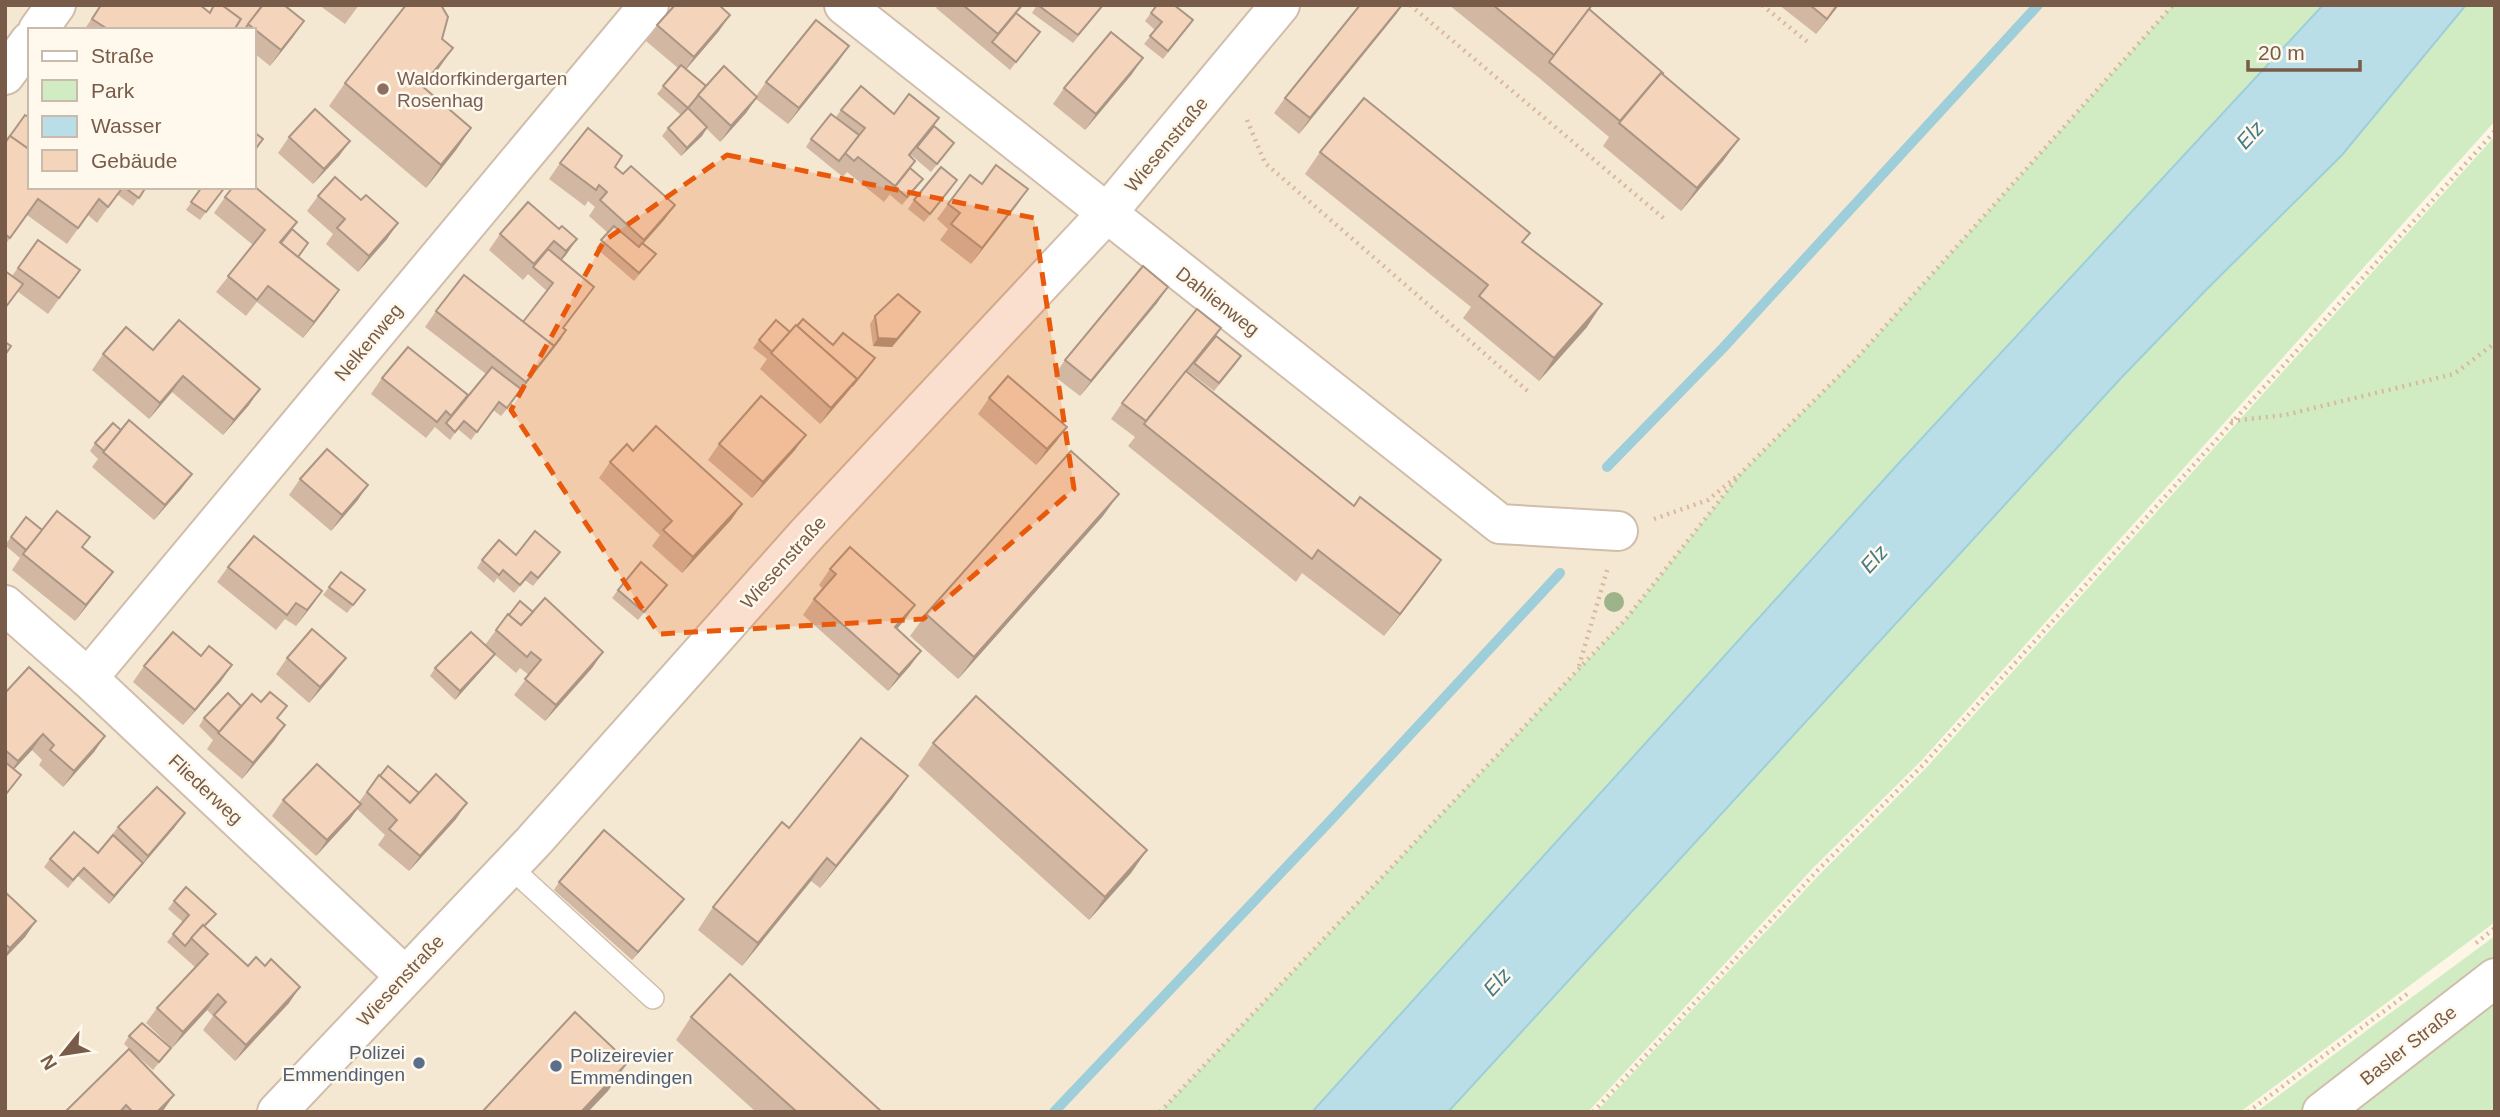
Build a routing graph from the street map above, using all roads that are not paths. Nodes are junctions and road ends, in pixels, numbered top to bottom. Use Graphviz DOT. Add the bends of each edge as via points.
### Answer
graph roads {
  1 [pos="56,5"];
  2 [pos="649,5"];
  3 [pos="844,5"];
  4 [pos="1280,5"];
  5 [pos="39,28"];
  6 [pos="28,44"];
  7 [pos="5,75"];
  8 [pos="1107,213"];
  9 [pos="1618,531"];
  10 [pos="5,605"];
  11 [pos="88,678"];
  12 [pos="509,866"];
  13 [pos="404,975"];
  14 [pos="2490,988"];
  15 [pos="653,998"];
  16 [pos="277,1112"];
  17 [pos="2322,1112"];
  1 -- 5 [label="street"];
  2 -- 11 [label="street, Nelkenweg"];
  3 -- 8 [label="street, Dahlienweg"];
  4 -- 8 [label="street, Wiesenstraße"];
  6 -- 7 [label="street"];
  8 -- 9 [label="street, Dahlienweg" via="1500,524"];
  8 -- 12 [label="street, Wiesenstraße" via="808,533"];
  10 -- 11 [label="street, Fliederweg"];
  11 -- 13 [label="street, Fliederweg"];
  12 -- 13 [label="street, Wiesenstraße"];
  12 -- 15 [label="lane"];
  13 -- 16 [label="street, Wiesenstraße"];
  14 -- 17 [label="street, Basler Straße"];
}
